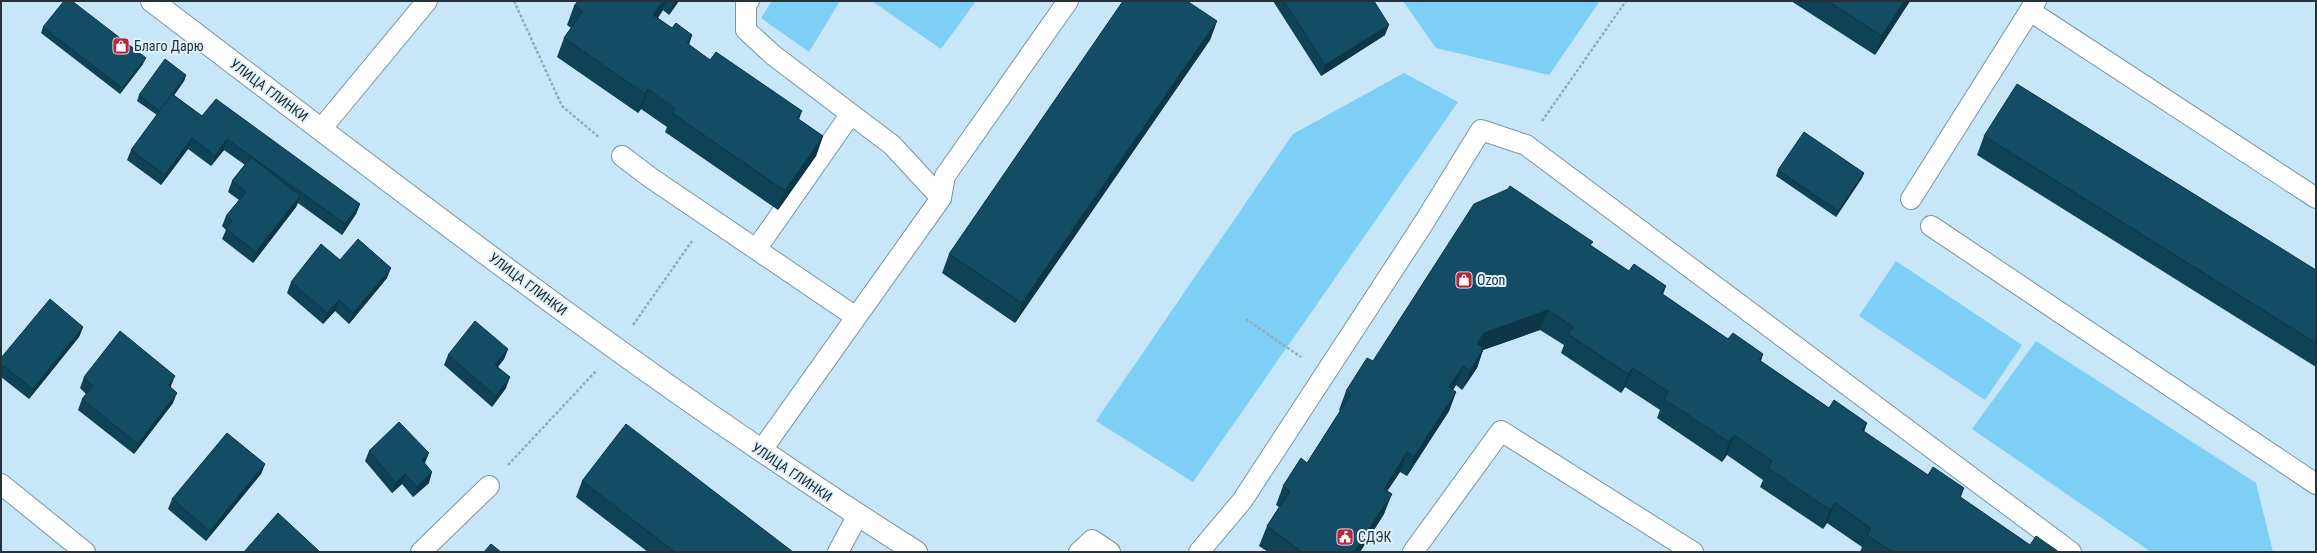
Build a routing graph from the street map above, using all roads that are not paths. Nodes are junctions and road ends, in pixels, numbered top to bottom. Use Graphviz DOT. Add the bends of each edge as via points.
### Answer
graph roads {
  1 [pos="152,1"];
  2 [pos="427,1"];
  3 [pos="748,1"];
  4 [pos="1068,1"];
  5 [pos="2033,6"];
  6 [pos="850,114"];
  7 [pos="321,129"];
  8 [pos="622,156"];
  9 [pos="941,198"];
  10 [pos="2316,198"];
  11 [pos="1911,199"];
  12 [pos="1931,226"];
  13 [pos="757,248"];
  14 [pos="856,317"];
  15 [pos="761,451"];
  16 [pos="1,484"];
  17 [pos="2316,484"];
  18 [pos="488,486"];
  19 [pos="858,515"];
  20 [pos="85,552"];
  21 [pos="421,552"];
  22 [pos="838,552"];
  23 [pos="916,552"];
  24 [pos="1079,552"];
  25 [pos="1110,552"];
  26 [pos="1199,552"];
  27 [pos="1413,552"];
  28 [pos="1693,552"];
  29 [pos="2071,552"];
  1 -- 7 [label="street, УЛИЦА ГЛИНКИ"];
  2 -- 7 [label="lane"];
  3 -- 6 [label="lane" via="746,30 773,55"];
  4 -- 9 [label="lane" via="945,176"];
  5 -- 10 [label="lane"];
  5 -- 11 [label="lane"];
  6 -- 9 [label="lane" via="892,145"];
  6 -- 13 [label="lane"];
  7 -- 15 [label="street, УЛИЦА ГЛИНКИ" via="615,349"];
  8 -- 13 [label="lane"];
  9 -- 14 [label="lane"];
  12 -- 17 [label="lane"];
  13 -- 14 [label="lane"];
  14 -- 15 [label="lane"];
  15 -- 19 [label="street, УЛИЦА ГЛИНКИ"];
  16 -- 20 [label="lane"];
  18 -- 21 [label="lane"];
  19 -- 22 [label="lane"];
  19 -- 23 [label="street, УЛИЦА ГЛИНКИ"];
  24 -- 25 [label="lane" via="1092,540"];
  26 -- 29 [label="lane" via="1242,501 1423,224 1481,130 1526,145"];
  27 -- 28 [label="lane" via="1501,431"];
}
